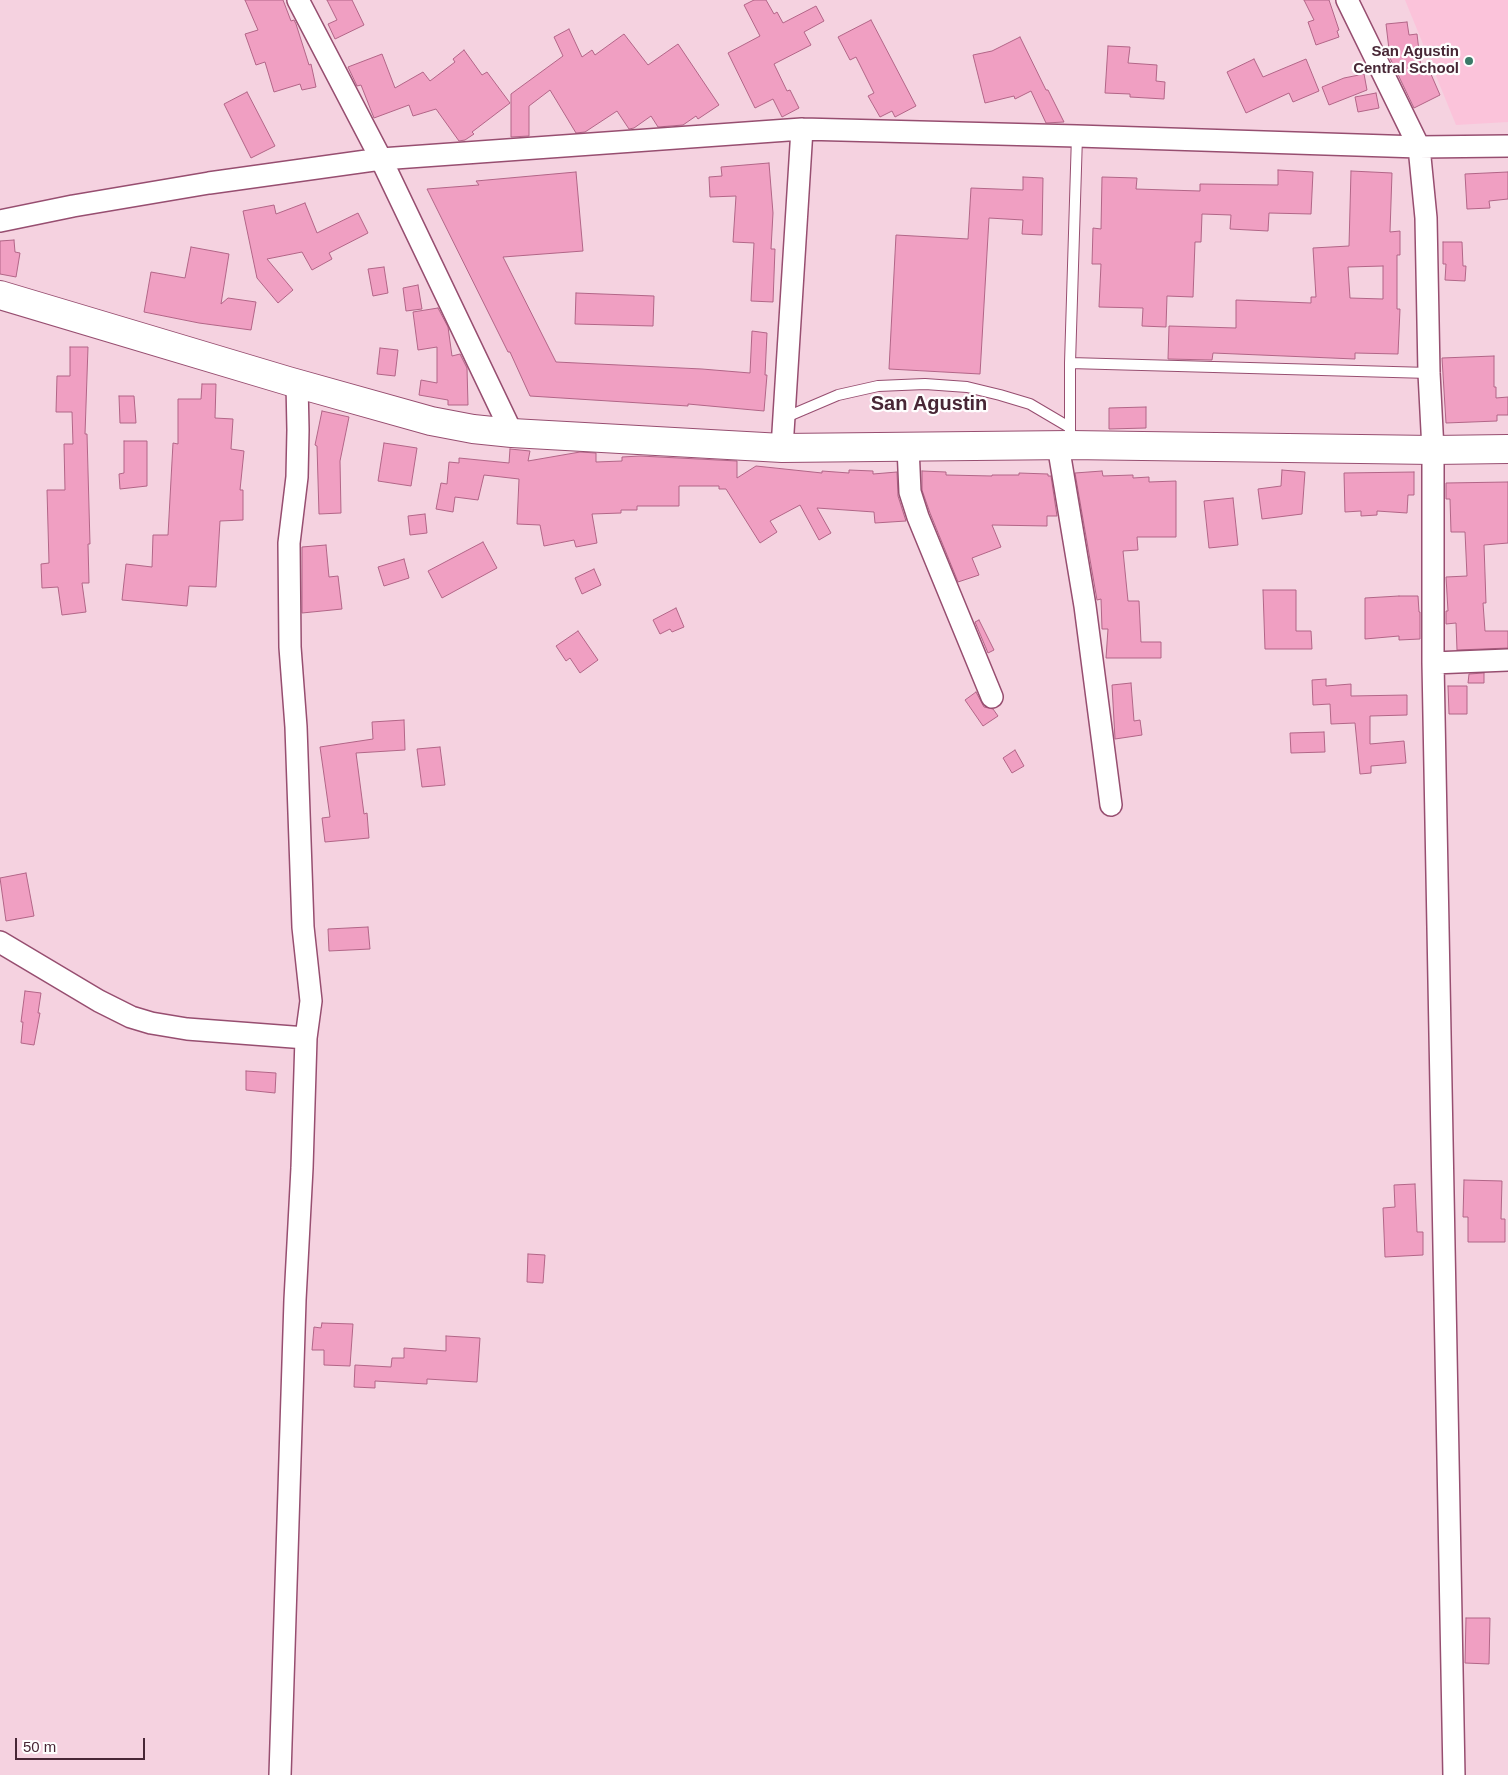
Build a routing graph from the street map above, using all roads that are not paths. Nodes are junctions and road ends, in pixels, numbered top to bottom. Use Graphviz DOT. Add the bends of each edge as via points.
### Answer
graph roads {
  1 [pos="298,0"];
  2 [pos="1347,0"];
  3 [pos="802,129"];
  4 [pos="1077,136"];
  5 [pos="1508,146"];
  6 [pos="1419,147"];
  7 [pos="381,159"];
  8 [pos="0,220"];
  9 [pos="0,295"];
  10 [pos="1070,363"];
  11 [pos="1429,373"];
  12 [pos="297,383"];
  13 [pos="784,418"];
  14 [pos="512,433"];
  15 [pos="1066,439"];
  16 [pos="908,447"];
  17 [pos="782,448"];
  18 [pos="1508,449"];
  19 [pos="1433,450"];
  20 [pos="1508,660"];
  21 [pos="1433,663"];
  22 [pos="992,697"];
  23 [pos="1111,805"];
  24 [pos="0,942"];
  25 [pos="306,1038"];
  26 [pos="280,1775"];
  27 [pos="1454,1775"];
  1 -- 7 [label="street"];
  2 -- 6 [label="street"];
  3 -- 4 [label="street"];
  3 -- 7 [label="street"];
  3 -- 13 [label="street"];
  4 -- 6 [label="street"];
  4 -- 10 [label="lane"];
  5 -- 6 [label="street"];
  6 -- 11 [label="street" via="1426,218"];
  7 -- 8 [label="street" via="209,183"];
  7 -- 14 [label="street"];
  9 -- 12 [label="main road"];
  10 -- 11 [label="lane"];
  10 -- 15 [label="lane"];
  11 -- 19 [label="street"];
  12 -- 14 [label="main road" via="431,421"];
  12 -- 25 [label="street" via="297,478 290,542 290,647 303,927 311,1000"];
  13 -- 15 [label="lane" via="838,395 878,386 925,384 967,387 1030,404"];
  13 -- 17 [label="street"];
  14 -- 17 [label="main road"];
  15 -- 16 [label="main road"];
  15 -- 19 [label="main road"];
  15 -- 23 [label="street"];
  16 -- 17 [label="main road"];
  16 -- 22 [label="street" via="910,492 918,518"];
  18 -- 19 [label="main road"];
  19 -- 21 [label="street"];
  20 -- 21 [label="street"];
  21 -- 27 [label="street"];
  24 -- 25 [label="street" via="98,1001 151,1024"];
  25 -- 26 [label="street"];
}
